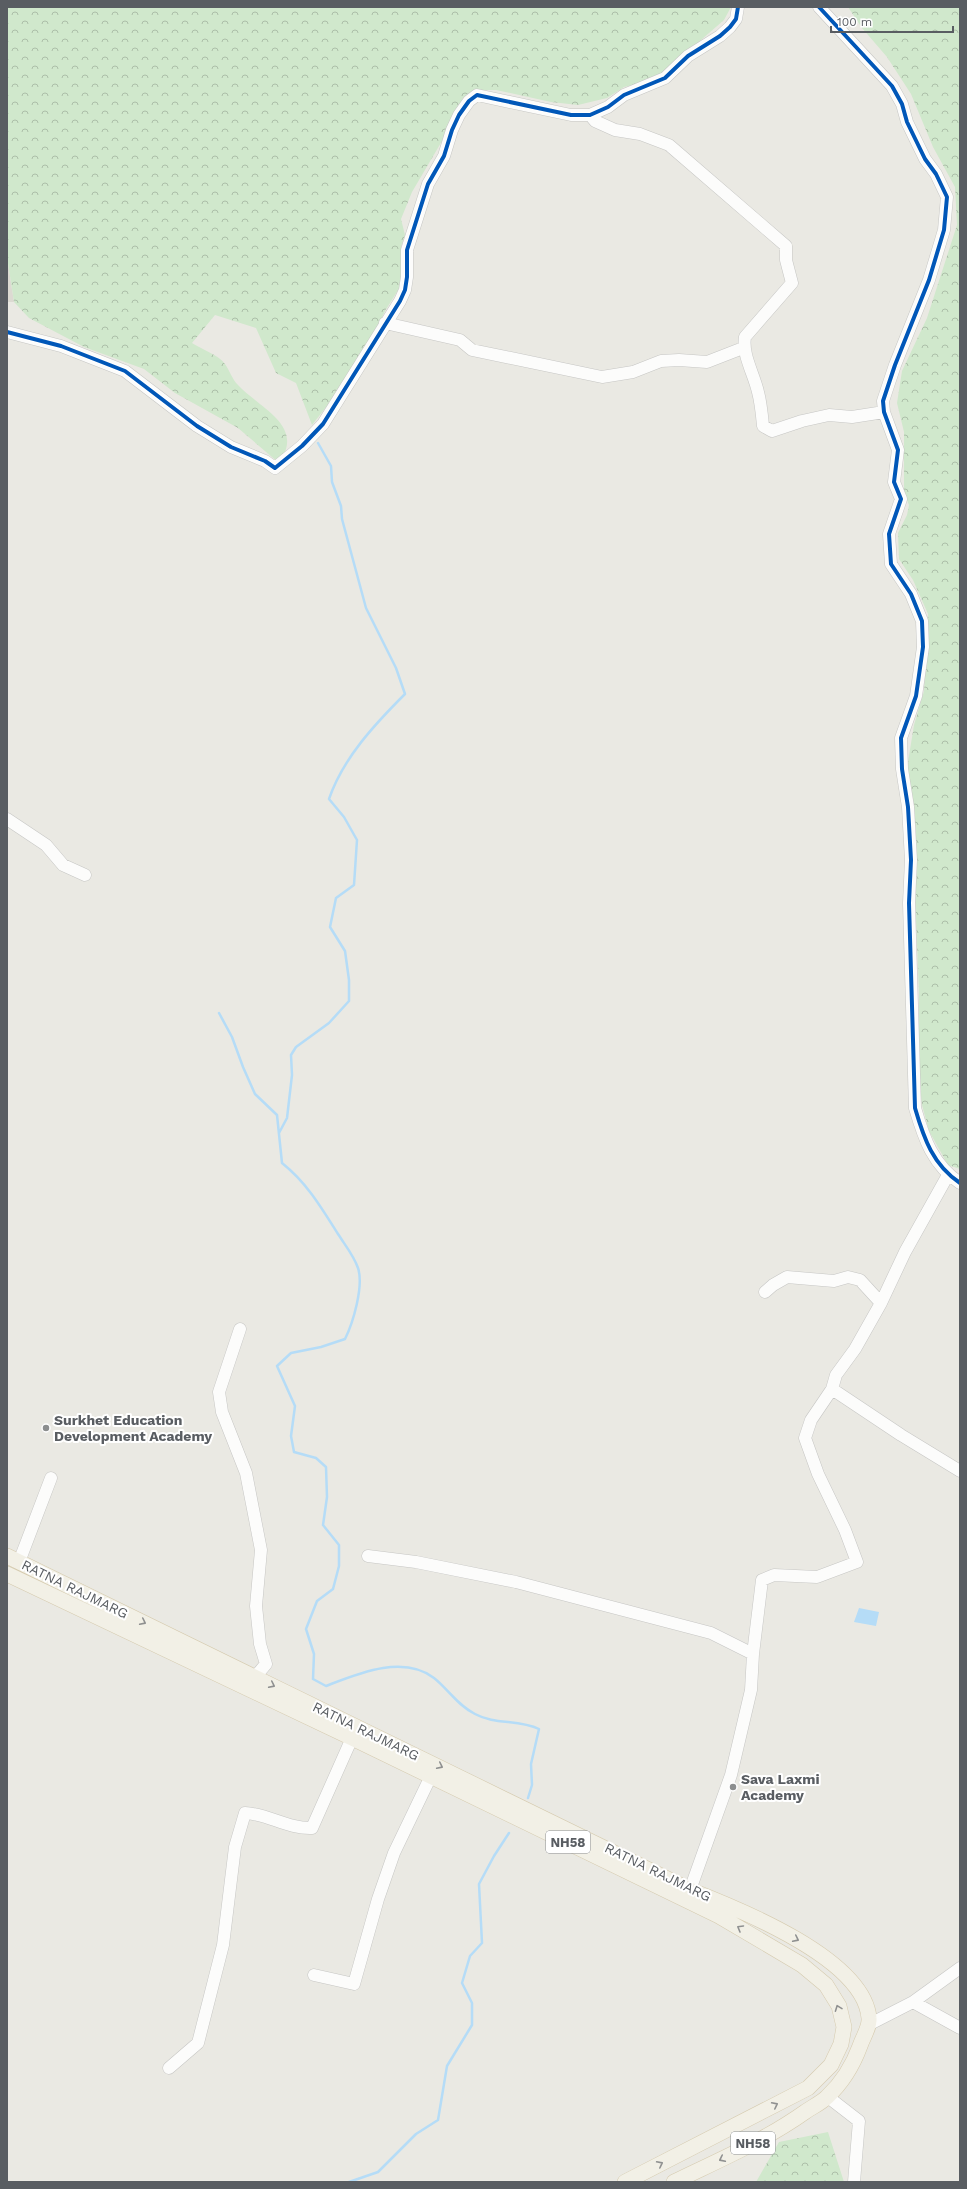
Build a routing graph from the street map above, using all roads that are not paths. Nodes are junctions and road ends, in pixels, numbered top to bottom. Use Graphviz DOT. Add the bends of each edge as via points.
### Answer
graph roads {
  1 [pos="738,7"];
  2 [pos="819,7"];
  3 [pos="590,115"];
  4 [pos="385,323"];
  5 [pos="7,332"];
  6 [pos="743,348"];
  7 [pos="884,412"];
  8 [pos="7,819"];
  9 [pos="84,875"];
  10 [pos="948,1175"];
  11 [pos="960,1183"];
  12 [pos="765,1292"];
  13 [pos="881,1302"];
  14 [pos="240,1329"];
  15 [pos="832,1389"];
  16 [pos="960,1471"];
  17 [pos="51,1478"];
  18 [pos="368,1556"];
  19 [pos="13,1559"];
  20 [pos="7,1574"];
  21 [pos="753,1654"];
  22 [pos="255,1677"];
  23 [pos="352,1738"];
  24 [pos="431,1776"];
  25 [pos="690,1890"];
  26 [pos="722,1910"];
  27 [pos="960,1968"];
  28 [pos="314,1975"];
  29 [pos="913,2002"];
  30 [pos="868,2026"];
  31 [pos="960,2028"];
  32 [pos="169,2068"];
  33 [pos="828,2097"];
  34 [pos="625,2182"];
  35 [pos="674,2182"];
  36 [pos="854,2182"];
  1 -- 3 [label="street" via="736,19 730,27 688,56 665,78 624,95 608,107"];
  2 -- 7 [label="street" via="892,86 925,159 936,174 947,197 944,230 929,280 882,401"];
  3 -- 4 [label="street" via="572,115 477,96 469,101 452,130 444,156 428,184 407,250 406,290"];
  3 -- 6 [label="street" via="595,121 615,130 640,134 669,145 786,246 786,260 792,283 745,337"];
  4 -- 5 [label="street" via="324,424 275,468 231,447 198,426 125,371 61,346"];
  4 -- 6 [label="street" via="460,340 472,350 602,377 633,372 661,361 707,362"];
  6 -- 7 [label="street" via="759,392 763,426 772,431 830,415 852,417"];
  7 -- 10 [label="street" via="898,450 894,482 901,499 889,534 891,564 911,594 922,621 923,647 916,696 901,738 911,860 915,1108 932,1156"];
  8 -- 9 [label="street" via="46,845 63,864"];
  10 -- 11 [label="street"];
  10 -- 13 [label="street" via="905,1252"];
  12 -- 13 [label="street" via="787,1277 834,1281 848,1277 860,1280"];
  13 -- 15 [label="street" via="855,1349 836,1375"];
  14 -- 22 [label="street" via="219,1392 222,1412 246,1473 261,1550 256,1606 260,1644 266,1664"];
  15 -- 16 [label="street"];
  15 -- 21 [label="street" via="811,1420 805,1438 857,1562 817,1576 774,1575 762,1580"];
  17 -- 19 [label="street"];
  18 -- 21 [label="street" via="416,1562 516,1582 711,1633"];
  19 -- 22 [label="main road, RATNA RAJMARG / NH58, one-way"];
  20 -- 23 [label="main road, RATNA RAJMARG / NH58"];
  21 -- 25 [label="street" via="751,1690 731,1775"];
  22 -- 25 [label="main road, RATNA RAJMARG / NH58, one-way"];
  23 -- 24 [label="main road, RATNA RAJMARG / NH58"];
  23 -- 32 [label="street" via="312,1828 298,1828 253,1813 245,1813 235,1848 223,1945 198,2043"];
  24 -- 26 [label="main road, RATNA RAJMARG / NH58"];
  24 -- 28 [label="street" via="394,1854 378,1899 354,1984"];
  25 -- 26 [label="main road, RATNA RAJMARG / NH58"];
  26 -- 30 [label="main road, RATNA RAJMARG / NH58, one-way" via="804,1943 834,1964 862,1995 868,2008"];
  34 -- 26 [label="main road, RATNA RAJMARG / NH58, one-way" via="808,2088 831,2066 841,2044 844,2027 841,2013 826,1984 802,1964"];
  27 -- 29 [label="street"];
  29 -- 30 [label="street"];
  29 -- 31 [label="street"];
  30 -- 33 [label="main road, RATNA RAJMARG / NH58" via="851,2067"];
  33 -- 35 [label="main road, RATNA RAJMARG / NH58, one-way" via="779,2131"];
  33 -- 36 [label="street" via="859,2121"];
}
